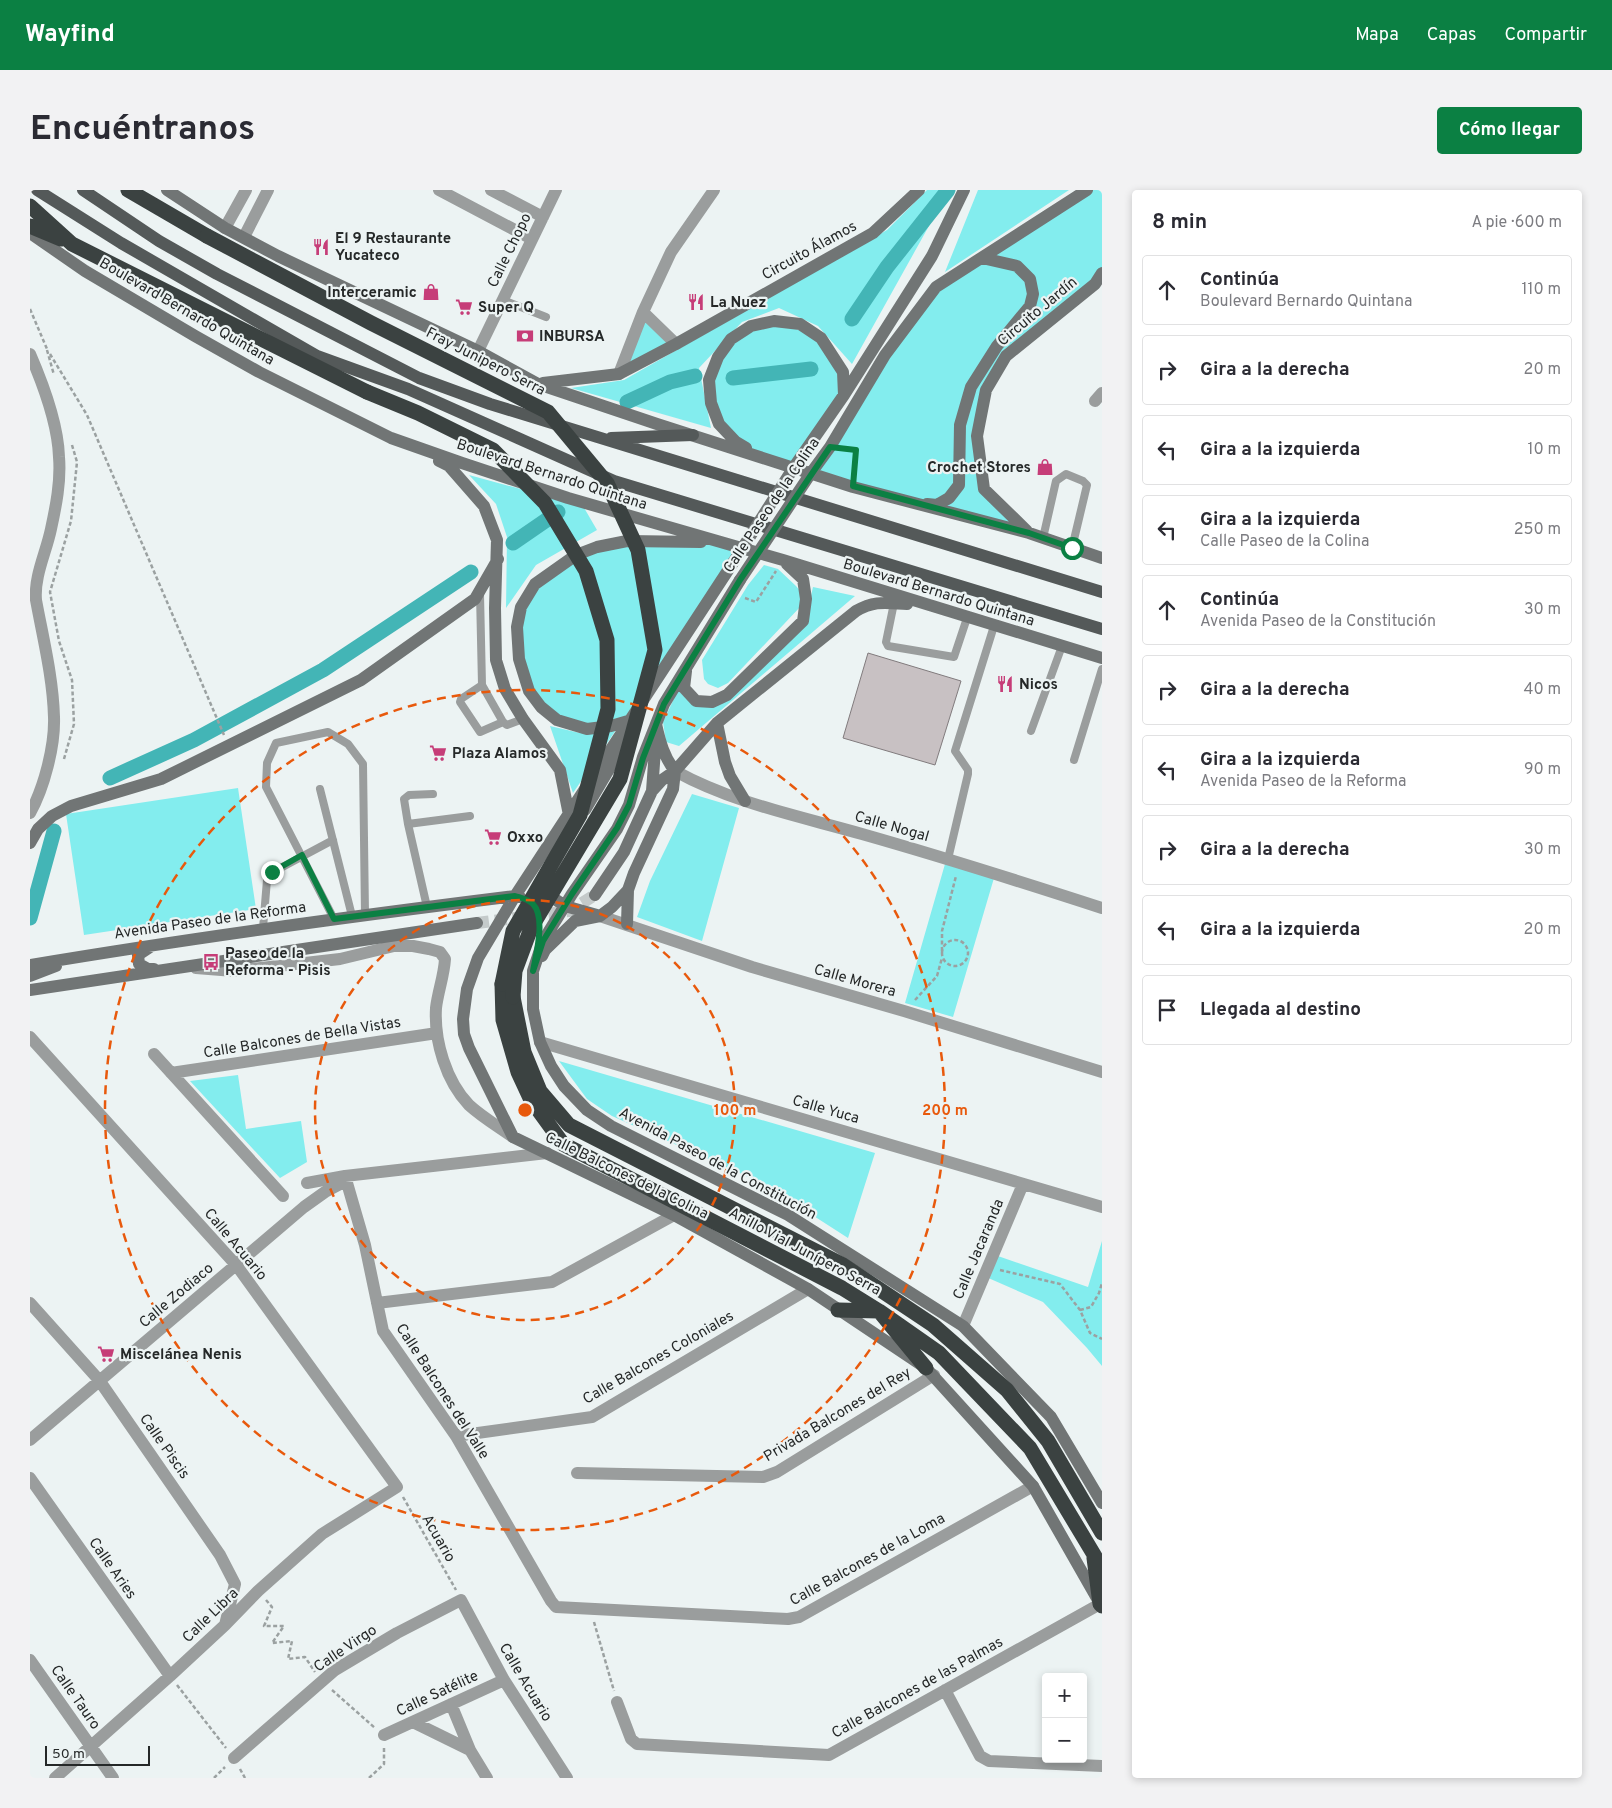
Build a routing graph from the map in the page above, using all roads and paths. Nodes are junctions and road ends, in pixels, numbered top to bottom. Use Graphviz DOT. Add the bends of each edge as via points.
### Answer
graph roads {
  1 [pos="38,190"];
  2 [pos="83,190"];
  3 [pos="167,190"];
  4 [pos="246,190"];
  5 [pos="268,190"];
  6 [pos="439,190"];
  7 [pos="491,190"];
  8 [pos="556,190"];
  9 [pos="714,190"];
  10 [pos="919,190"];
  11 [pos="964,190"];
  12 [pos="1087,190"];
  13 [pos="133,192"];
  14 [pos="30,206"];
  15 [pos="543,216"];
  16 [pos="30,226"];
  17 [pos="225,228"];
  18 [pos="30,233"];
  19 [pos="244,237"];
  20 [pos="532,239"];
  21 [pos="72,244"];
  22 [pos="982,258"];
  23 [pos="1100,283"];
  24 [pos="503,300"];
  25 [pos="30,309"];
  26 [pos="643,312"];
  27 [pos="546,317"];
  28 [pos="676,344"];
  29 [pos="47,350"];
  30 [pos="478,351"];
  31 [pos="30,354"];
  32 [pos="619,374"];
  33 [pos="54,376"];
  34 [pos="538,384"];
  35 [pos="844,395"];
  36 [pos="693,435"];
  37 [pos="70,436"];
  38 [pos="391,438"];
  39 [pos="600,438"];
  40 [pos="830,447"];
  41 [pos="756,455"];
  42 [pos="853,486"];
  43 [pos="918,503"];
  44 [pos="1029,533"];
  45 [pos="1043,538"];
  46 [pos="722,543"];
  47 [pos="1072,548"];
  48 [pos="1102,558"];
  49 [pos="498,559"];
  50 [pos="783,560"];
  51 [pos="480,591"];
  52 [pos="1102,592"];
  53 [pos="732,593"];
  54 [pos="894,603"];
  55 [pos="926,606"];
  56 [pos="968,618"];
  57 [pos="994,626"];
  58 [pos="1102,629"];
  59 [pos="1062,646"];
  60 [pos="1102,658"];
  61 [pos="687,666"];
  62 [pos="1102,669"];
  63 [pos="482,685"];
  64 [pos="523,719"];
  65 [pos="628,721"];
  66 [pos="503,722"];
  67 [pos="656,723"];
  68 [pos="716,723"];
  69 [pos="222,730"];
  70 [pos="1031,731"];
  71 [pos="1074,760"];
  72 [pos="62,766"];
  73 [pos="675,771"];
  74 [pos="320,789"];
  75 [pos="652,791"];
  76 [pos="433,794"];
  77 [pos="745,801"];
  78 [pos="32,807"];
  79 [pos="569,815"];
  80 [pos="470,816"];
  81 [pos="408,824"];
  82 [pos="333,840"];
  83 [pos="30,843"];
  84 [pos="302,855"];
  85 [pos="954,861"];
  86 [pos="628,890"];
  87 [pos="595,895"];
  88 [pos="515,896"];
  89 [pos="565,906"];
  90 [pos="426,907"];
  91 [pos="1102,908"];
  92 [pos="358,915"];
  93 [pos="600,916"];
  94 [pos="334,919"];
  95 [pos="478,923"];
  96 [pos="627,924"];
  97 [pos="263,928"];
  98 [pos="157,944"];
  99 [pos="136,947"];
  100 [pos="942,952"];
  101 [pos="942,956"];
  102 [pos="478,958"];
  103 [pos="30,965"];
  104 [pos="181,967"];
  105 [pos="161,969"];
  106 [pos="533,971"];
  107 [pos="30,976"];
  108 [pos="36,989"];
  109 [pos="513,997"];
  110 [pos="30,998"];
  111 [pos="904,1011"];
  112 [pos="437,1032"];
  113 [pos="30,1037"];
  114 [pos="540,1042"];
  115 [pos="154,1054"];
  116 [pos="1102,1072"];
  117 [pos="171,1073"];
  118 [pos="513,1137"];
  119 [pos="547,1153"];
  120 [pos="345,1179"];
  121 [pos="307,1183"];
  122 [pos="1023,1184"];
  123 [pos="282,1196"];
  124 [pos="1102,1207"];
  125 [pos="674,1214"];
  126 [pos="237,1266"];
  127 [pos="988,1267"];
  128 [pos="1102,1283"];
  129 [pos="808,1290"];
  130 [pos="30,1302"];
  131 [pos="377,1302"];
  132 [pos="838,1310"];
  133 [pos="1080,1310"];
  134 [pos="879,1311"];
  135 [pos="963,1326"];
  136 [pos="1102,1339"];
  137 [pos="930,1372"];
  138 [pos="99,1380"];
  139 [pos="456,1436"];
  140 [pos="30,1440"];
  141 [pos="576,1473"];
  142 [pos="30,1478"];
  143 [pos="1033,1486"];
  144 [pos="397,1487"];
  145 [pos="1102,1503"];
  146 [pos="1102,1533"];
  147 [pos="1093,1553"];
  148 [pos="1102,1568"];
  149 [pos="258,1591"];
  150 [pos="461,1600"];
  151 [pos="1101,1605"];
  152 [pos="556,1607"];
  153 [pos="590,1608"];
  154 [pos="225,1625"];
  155 [pos="30,1660"];
  156 [pos="170,1676"];
  157 [pos="504,1680"];
  158 [pos="322,1682"];
  159 [pos="945,1690"];
  160 [pos="617,1702"];
  161 [pos="451,1704"];
  162 [pos="413,1722"];
  163 [pos="384,1735"];
  164 [pos="91,1746"];
  165 [pos="470,1750"];
  166 [pos="234,1758"];
  167 [pos="1102,1766"];
  168 [pos="56,1778"];
  169 [pos="113,1778"];
  170 [pos="245,1778"];
  171 [pos="368,1778"];
  172 [pos="487,1778"];
  173 [pos="567,1778"];
  1 -- 58 [label="main road, Boulevard Bernardo Quintana" via="121,243 318,356 408,389 614,481"];
  2 -- 39 [label="main road" via="159,241 217,274 419,378"];
  3 -- 17 [label="street"];
  4 -- 17 [label="street"];
  5 -- 19 [label="street"];
  6 -- 20 [label="street"];
  7 -- 15 [label="street"];
  8 -- 15 [label="street, Calle Chopo"];
  9 -- 26 [label="street" via="671,252"];
  10 -- 28 [label="street, Circuito Álamos" via="872,233"];
  11 -- 35 [label="street, Calle Paseo de la Colina" via="932,256"];
  12 -- 22 [label="street, Calle Paseo de la Colina"];
  13 -- 109 [label="highway, Fray Junipero Serra, bridge" via="207,236 371,323 548,412 608,483 638,550 655,650 620,779 530,928 515,971"];
  14 -- 21 [label="highway"];
  15 -- 20 [label="street, Calle Chopo"];
  16 -- 21 [label="highway"];
  17 -- 19 [label="street"];
  18 -- 38 [label="street, Boulevard Bernardo Quintana" via="85,271 195,336"];
  19 -- 30 [label="street"];
  20 -- 24 [label="street, Calle Chopo"];
  21 -- 134 [label="highway, Anillo Vial Junípero Serra, bridge" via="367,392 493,450 545,503 586,571 607,640 608,709 580,815 513,931 502,984 503,1020 518,1072 531,1100 563,1144 842,1288"];
  22 -- 40 [label="street, Calle Paseo de la Colina" via="936,287 885,355"];
  22 -- 43 [label="street" via="1017,266 1030,279 1034,294 1030,306 997,346 971,387 960,425 960,485 949,498 937,505"];
  23 -- 44 [label="street, Circuito Jardín" via="1006,356 986,390 977,436 984,490"];
  24 -- 27 [label="lane"];
  24 -- 30 [label="street, Calle Chopo"];
  25 -- 29 [label="path"];
  26 -- 28 [label="street"];
  26 -- 32 [label="street"];
  28 -- 32 [label="street, Circuito Álamos"];
  29 -- 33 [label="path"];
  29 -- 69 [label="path" via="87,415"];
  30 -- 34 [label="street"];
  31 -- 78 [label="street" via="42,381 60,456 57,505 35,586 54,719 48,765"];
  32 -- 34 [label="street, Circuito Álamos"];
  34 -- 36 [label="street"];
  35 -- 41 [label="street" via="842,372 821,338 800,324 774,321 751,326 731,339 718,357 709,380 711,403 719,424 736,442"];
  35 -- 65 [label="street, Calle Paseo de la Colina, bridge"];
  36 -- 39 [label="main road"];
  36 -- 41 [label="street"];
  37 -- 72 [label="path" via="77,462 71,521 50,592 59,641 72,680 74,724"];
  38 -- 46 [label="street, Boulevard Bernardo Quintana" via="568,498"];
  38 -- 49 [label="street" via="450,466 484,506 498,540"];
  39 -- 52 [label="main road"];
  40 -- 42 [label="path" via="856,450"];
  40 -- 53 [label="street, Calle Paseo de la Colina, bridge"];
  41 -- 42 [label="street"];
  42 -- 43 [label="street"];
  43 -- 44 [label="street"];
  44 -- 45 [label="street"];
  45 -- 47 [label="street"];
  45 -- 47 [label="lane" via="1056,481 1066,474 1086,485"];
  46 -- 50 [label="street, Boulevard Bernardo Quintana"];
  46 -- 65 [label="street" via="627,541 597,547 576,554 535,584 522,607 517,627 519,659 529,690 540,707 557,720 587,729"];
  47 -- 48 [label="street"];
  49 -- 51 [label="street"];
  49 -- 64 [label="street" via="496,660 505,689"];
  50 -- 53 [label="path" via="756,602"];
  50 -- 55 [label="street, Boulevard Bernardo Quintana"];
  50 -- 61 [label="street" via="803,579 806,599 803,622 726,695 712,702 696,701 684,688"];
  51 -- 63 [label="lane"];
  51 -- 83 [label="street" via="475,599 361,680 161,779 71,806 52,816 38,829"];
  53 -- 61 [label="street, Calle Paseo de la Colina"];
  54 -- 55 [label="street"];
  54 -- 56 [label="lane" via="886,642 888,646 954,657"];
  54 -- 68 [label="street" via="868,604 856,611"];
  55 -- 56 [label="street, Boulevard Bernardo Quintana"];
  56 -- 57 [label="street, Boulevard Bernardo Quintana"];
  57 -- 59 [label="street, Boulevard Bernardo Quintana"];
  57 -- 85 [label="lane" via="955,751 968,774"];
  59 -- 60 [label="street, Boulevard Bernardo Quintana"];
  59 -- 70 [label="lane"];
  61 -- 67 [label="street, Calle Paseo de la Colina"];
  62 -- 71 [label="lane"];
  63 -- 66 [label="lane"];
  63 -- 66 [label="lane" via="460,702 480,732"];
  64 -- 66 [label="lane" via="507,725"];
  64 -- 79 [label="street" via="560,770"];
  65 -- 79 [label="street, Calle Paseo de la Colina"];
  65 -- 89 [label="street" via="618,754 544,876 541,885 544,892"];
  67 -- 73 [label="street" via="667,761"];
  67 -- 75 [label="street"];
  67 -- 89 [label="street, Calle Paseo de la Colina" via="629,805"];
  68 -- 73 [label="street"];
  68 -- 77 [label="street" via="730,776"];
  73 -- 75 [label="street"];
  73 -- 77 [label="street, Calle Nogal"];
  73 -- 86 [label="street" via="673,789"];
  74 -- 82 [label="lane"];
  75 -- 87 [label="street" via="624,852"];
  76 -- 81 [label="lane" via="410,795 404,799"];
  77 -- 85 [label="street, Calle Nogal"];
  79 -- 88 [label="street, Calle Paseo de la Colina"];
  80 -- 81 [label="lane"];
  81 -- 90 [label="lane"];
  82 -- 84 [label="lane"];
  82 -- 92 [label="lane"];
  84 -- 92 [label="lane" via="266,787 267,763 276,743 328,732 348,744 363,764"];
  84 -- 94 [label="lane"];
  84 -- 97 [label="lane" via="272,872 267,880"];
  85 -- 91 [label="street, Calle Nogal"];
  85 -- 100 [label="path" via="942,931"];
  86 -- 93 [label="street"];
  86 -- 96 [label="street"];
  88 -- 90 [label="street, Avenida Paseo de la Reforma"];
  88 -- 102 [label="street"];
  88 -- 106 [label="street" via="534,905 540,919"];
  89 -- 93 [label="street"];
  89 -- 106 [label="street, Avenida Paseo de la Constitución" via="543,941"];
  90 -- 92 [label="street, Avenida Paseo de la Reforma"];
  92 -- 94 [label="street, Avenida Paseo de la Reforma"];
  93 -- 96 [label="street, Calle Morera"];
  93 -- 106 [label="street" via="575,921 545,950"];
  94 -- 97 [label="street, Avenida Paseo de la Reforma"];
  95 -- 104 [label="street"];
  96 -- 111 [label="street, Calle Morera" via="752,967"];
  97 -- 98 [label="street, Avenida Paseo de la Reforma"];
  98 -- 99 [label="street, Avenida Paseo de la Reforma"];
  98 -- 105 [label="street" via="138,955 139,964 148,969"];
  99 -- 103 [label="street, Avenida Paseo de la Reforma"];
  99 -- 107 [label="street" via="50,967"];
  100 -- 101 [label="path"];
  100 -- 101 [label="path" via="946,943 954,940 963,942 968,949 964,962 956,966 947,964"];
  101 -- 111 [label="path" via="938,976"];
  102 -- 106 [label="street" via="496,936 512,933 524,937"];
  102 -- 118 [label="street" via="467,989 464,1034"];
  104 -- 105 [label="street"];
  104 -- 112 [label="street" via="234,971 340,959 394,946 430,949 440,952 445,959 436,1010"];
  105 -- 108 [label="street"];
  106 -- 114 [label="street, Avenida Paseo de la Constitución" via="533,1009"];
  108 -- 110 [label="street"];
  109 -- 146 [label="highway, Anillo Vial Junípero Serra" via="524,1052 540,1091 569,1125 843,1265 933,1325 1007,1390 1048,1441"];
  111 -- 116 [label="street, Calle Morera"];
  112 -- 117 [label="street, Calle Balcones de Bella Vistas"];
  112 -- 118 [label="street" via="446,1070 456,1086 470,1105"];
  113 -- 126 [label="street, Calle Acuario"];
  114 -- 122 [label="street, Calle Yuca"];
  114 -- 135 [label="street, Avenida Paseo de la Constitución" via="564,1086 603,1121 788,1215"];
  115 -- 117 [label="street"];
  117 -- 123 [label="street"];
  118 -- 119 [label="street, Calle Balcones de la Colina"];
  119 -- 120 [label="street"];
  119 -- 125 [label="street, Calle Balcones de la Colina"];
  120 -- 121 [label="street"];
  120 -- 126 [label="street, Calle Zodiaco" via="304,1207"];
  120 -- 131 [label="street, Calle Balcones del Valle" via="365,1245"];
  122 -- 124 [label="street, Calle Yuca"];
  122 -- 127 [label="street, Calle Jacaranda"];
  125 -- 129 [label="street, Calle Balcones de la Colina"];
  125 -- 131 [label="street" via="552,1282"];
  126 -- 138 [label="street, Calle Zodiaco"];
  126 -- 144 [label="street, Calle Acuario"];
  127 -- 133 [label="path" via="1060,1284"];
  127 -- 135 [label="street, Calle Jacaranda"];
  128 -- 133 [label="path" via="1091,1308"];
  129 -- 132 [label="street, Calle Balcones de la Colina"];
  129 -- 139 [label="street, Calle Balcones Coloniales" via="592,1417"];
  130 -- 138 [label="street, Calle Piscis"];
  131 -- 139 [label="street, Calle Balcones del Valle" via="383,1331"];
  132 -- 134 [label="highway"];
  132 -- 137 [label="street, Calle Balcones de la Colina"];
  133 -- 136 [label="path" via="1090,1333"];
  134 -- 137 [label="highway"];
  134 -- 147 [label="highway, Anillo Vial Junípero Serra" via="939,1353 1030,1448"];
  135 -- 145 [label="street, Avenida Paseo de la Constitución" via="1051,1417"];
  137 -- 141 [label="street, Privada Balcones del Rey" via="777,1472 763,1477"];
  137 -- 143 [label="street, Calle Balcones de la Colina"];
  138 -- 140 [label="street, Calle Zodiaco"];
  138 -- 154 [label="street, Calle Piscis" via="220,1554 235,1584"];
  139 -- 152 [label="street, Calle Balcones del Valle"];
  142 -- 156 [label="street, Calle Aries"];
  143 -- 151 [label="street, Calle Balcones de la Colina"];
  143 -- 153 [label="street, Calle Balcones de la Loma" via="799,1617"];
  144 -- 149 [label="street, Calle Libra" via="322,1534"];
  144 -- 150 [label="path, Acuario"];
  147 -- 148 [label="highway, Anillo Vial Junípero Serra"];
  147 -- 151 [label="highway"];
  149 -- 154 [label="street, Calle Libra"];
  149 -- 158 [label="path" via="272,1607 264,1626 284,1626 272,1643 292,1641 288,1659 305,1657"];
  150 -- 157 [label="street, Calle Acuario"];
  150 -- 158 [label="street, Calle Virgo" via="397,1633 335,1670"];
  151 -- 159 [label="street, Calle Balcones de las Palmas"];
  152 -- 153 [label="street, Calle Balcones de la Loma"];
  153 -- 160 [label="path"];
  154 -- 156 [label="street, Calle Libra"];
  155 -- 164 [label="street, Calle Tauro"];
  156 -- 164 [label="street, Calle Libra"];
  156 -- 166 [label="path"];
  157 -- 161 [label="street, Calle Satélite"];
  157 -- 173 [label="street, Calle Acuario"];
  158 -- 163 [label="path"];
  158 -- 166 [label="street, Calle Virgo"];
  159 -- 160 [label="street, Calle Balcones de las Palmas" via="829,1755 637,1744 631,1739"];
  159 -- 167 [label="street" via="980,1756 989,1761"];
  161 -- 162 [label="street, Calle Satélite"];
  161 -- 165 [label="street"];
  162 -- 163 [label="street, Calle Satélite"];
  162 -- 165 [label="street"];
  163 -- 171 [label="path" via="384,1764"];
  164 -- 168 [label="street, Calle Libra"];
  164 -- 169 [label="street, Calle Tauro"];
  165 -- 172 [label="street"];
  166 -- 170 [label="path"];
}
